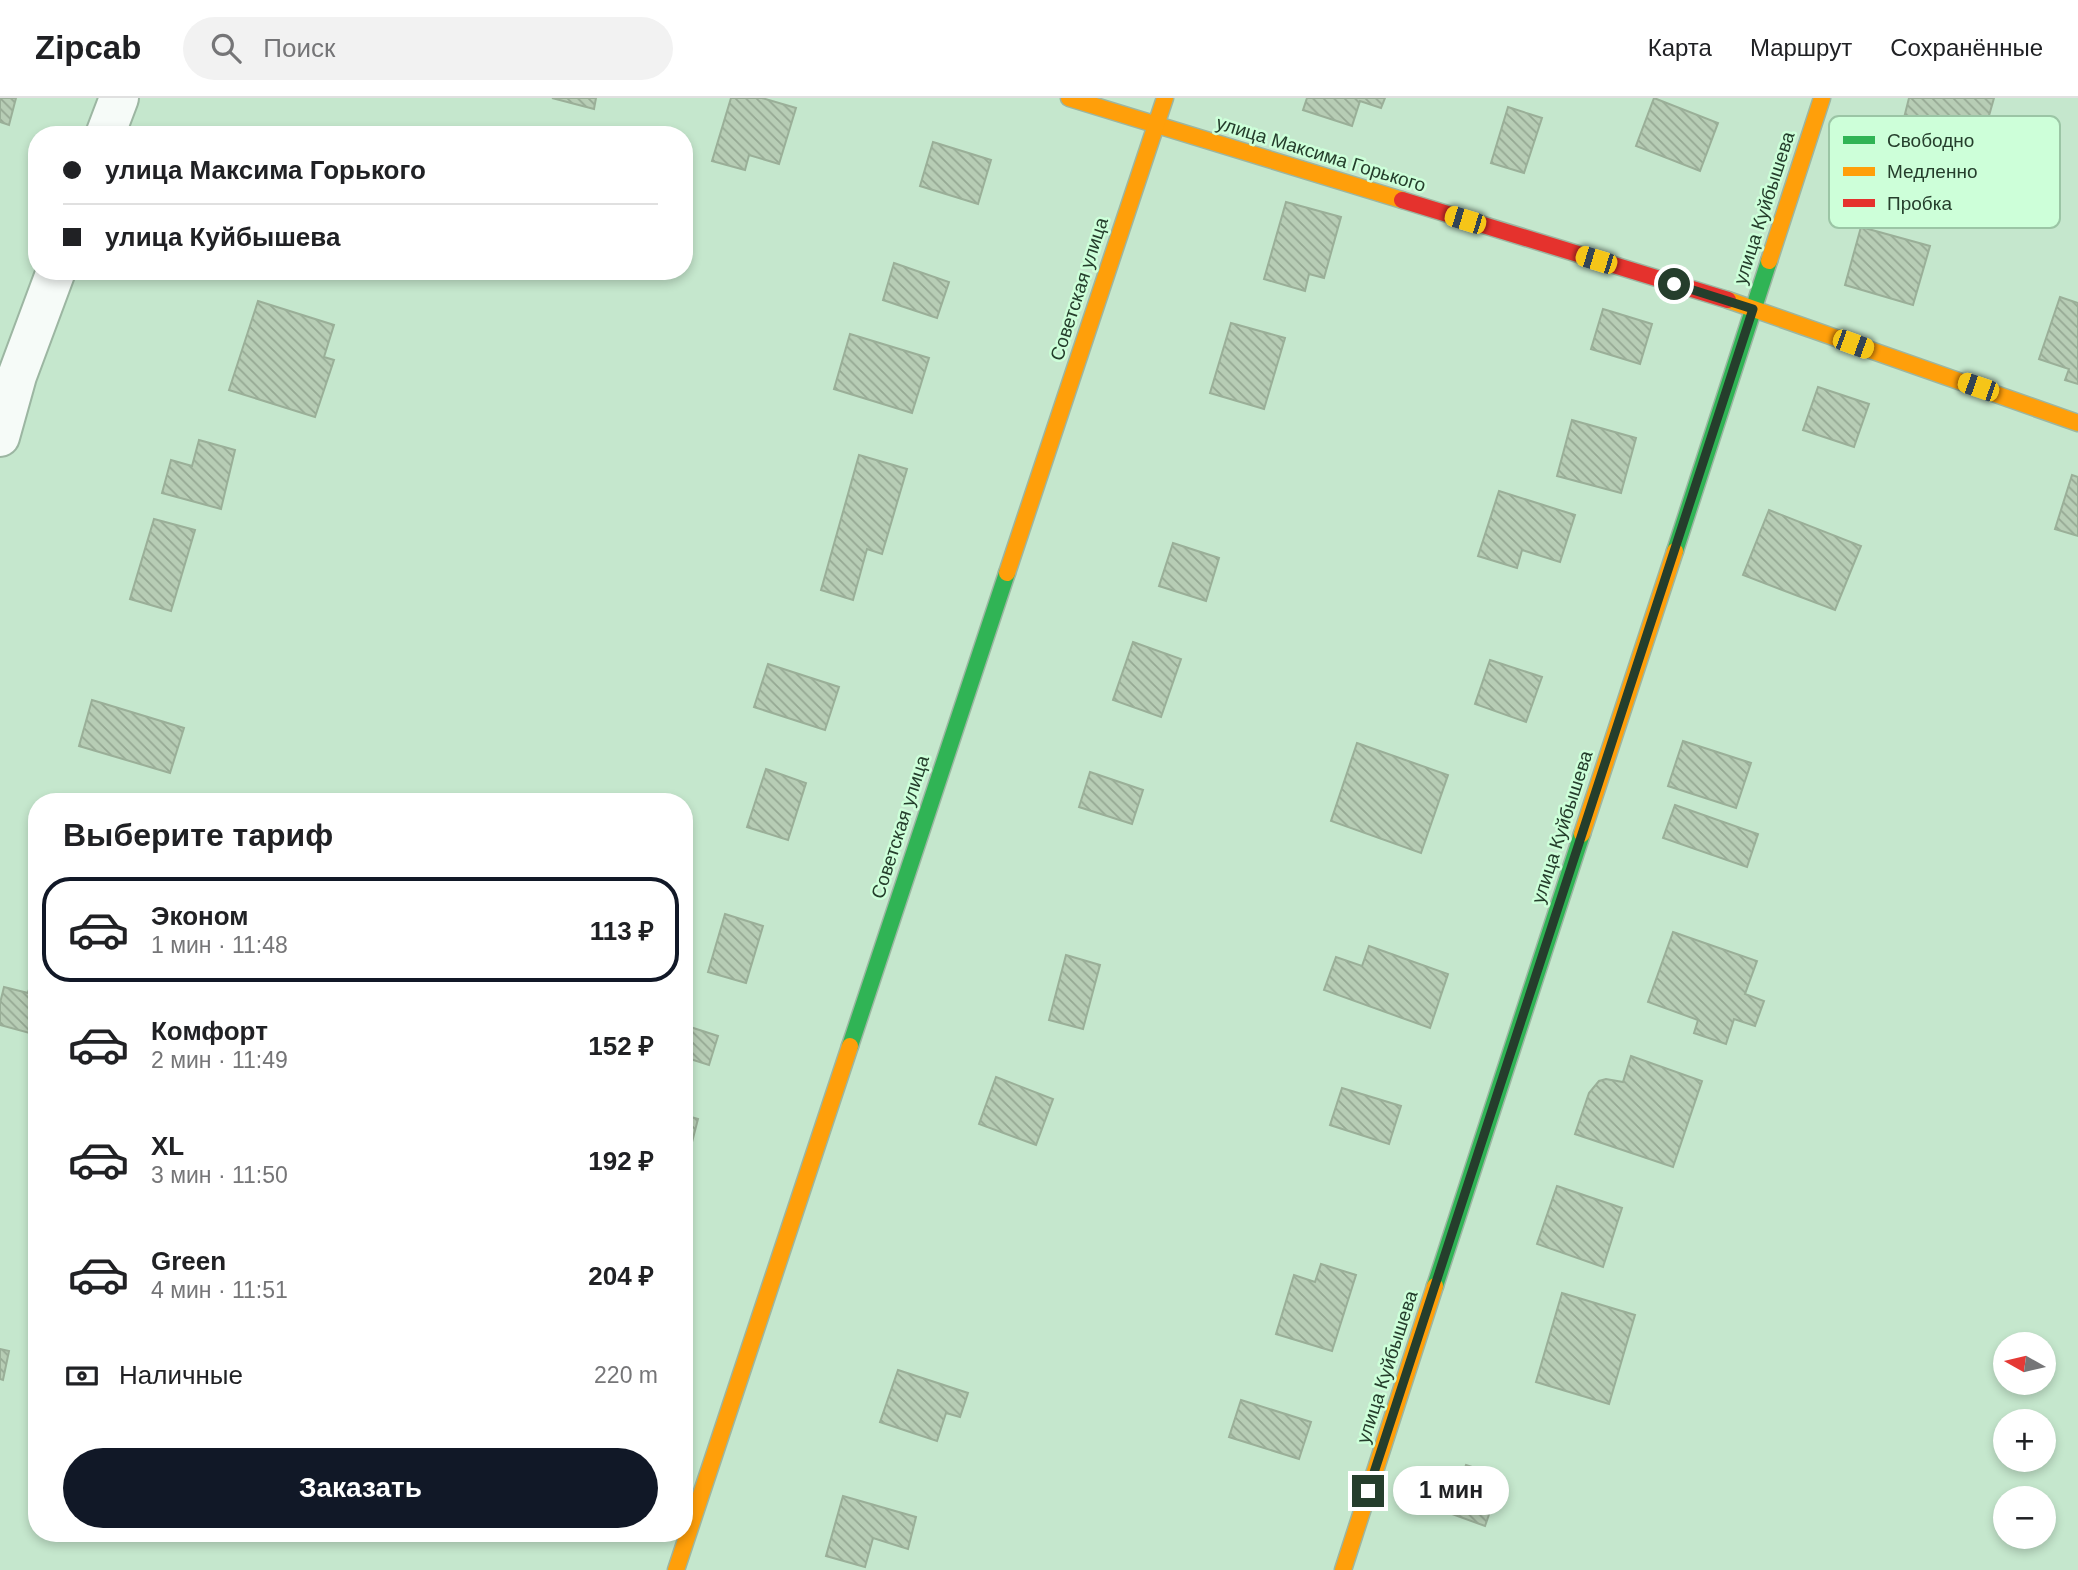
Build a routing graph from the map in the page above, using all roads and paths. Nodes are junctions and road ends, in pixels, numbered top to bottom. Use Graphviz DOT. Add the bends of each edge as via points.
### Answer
graph roads {
  1 [pos="119,98"];
  2 [pos="1069,98"];
  3 [pos="1165,98"];
  4 [pos="1822,98"];
  5 [pos="1156,125"];
  6 [pos="108,126"];
  7 [pos="52,280"];
  8 [pos="1753,309"];
  9 [pos="2078,423"];
  10 [pos="0,437"];
  11 [pos="693,1519"];
  12 [pos="685,1542"];
  13 [pos="676,1570"];
  14 [pos="1343,1570"];
  1 -- 6 [label="street"];
  2 -- 5 [label="street, улица Максима Горького"];
  3 -- 5 [label="street, Советская улица"];
  4 -- 8 [label="street, улица Куйбышева"];
  5 -- 8 [label="street, улица Максима Горького"];
  5 -- 11 [label="street, Советская улица"];
  7 -- 10 [label="street"];
  8 -- 9 [label="street, улица Максима Горького"];
  8 -- 14 [label="street, улица Куйбышева"];
  12 -- 13 [label="street, Советская улица"];
}
